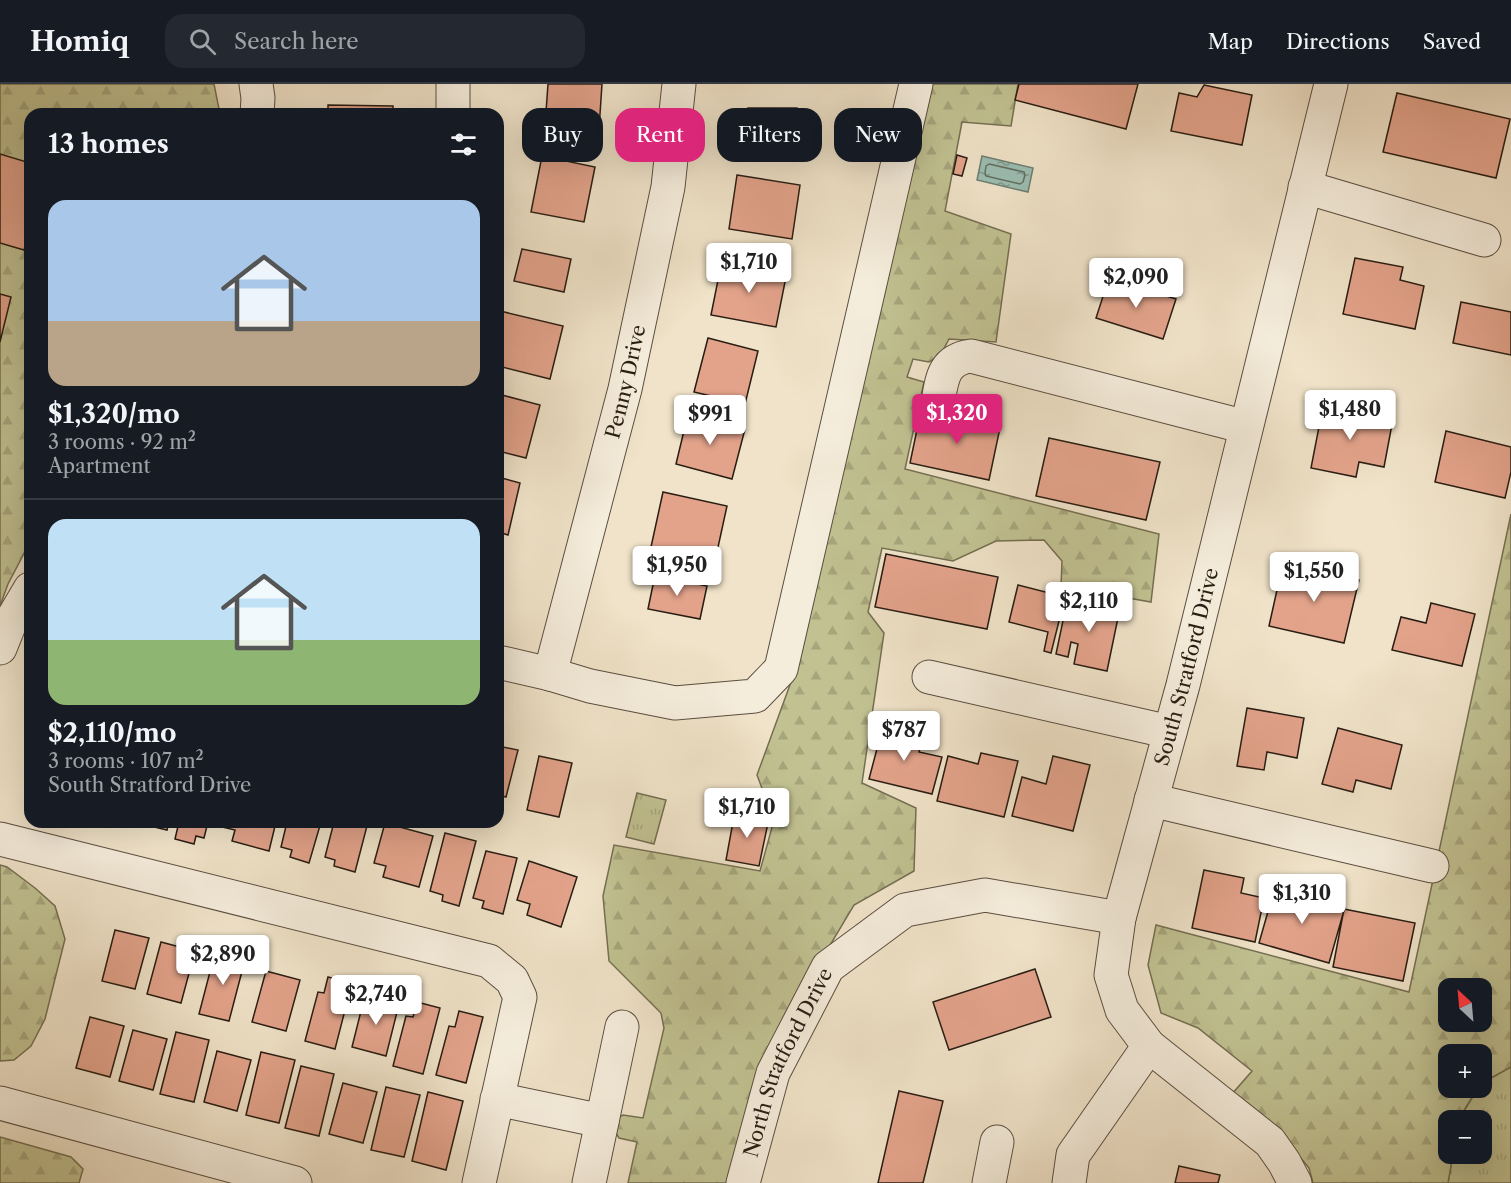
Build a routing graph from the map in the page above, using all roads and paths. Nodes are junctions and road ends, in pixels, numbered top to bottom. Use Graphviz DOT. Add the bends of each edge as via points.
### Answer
graph roads {
  1 [pos="256,84"];
  2 [pos="453,84"];
  3 [pos="678,84"];
  4 [pos="916,84"];
  5 [pos="1331,84"];
  6 [pos="257,108"];
  7 [pos="453,108"];
  8 [pos="1305,187"];
  9 [pos="1484,240"];
  10 [pos="937,408"];
  11 [pos="1246,427"];
  12 [pos="24,599"];
  13 [pos="0,648"];
  14 [pos="504,664"];
  15 [pos="550,675"];
  16 [pos="929,677"];
  17 [pos="1170,732"];
  18 [pos="1151,800"];
  19 [pos="0,839"];
  20 [pos="1432,866"];
  21 [pos="1119,918"];
  22 [pos="622,1027"];
  23 [pos="1149,1046"];
  24 [pos="497,1099"];
  25 [pos="0,1103"];
  26 [pos="602,1121"];
  27 [pos="997,1142"];
  28 [pos="295,1183"];
  29 [pos="479,1183"];
  30 [pos="589,1183"];
  31 [pos="743,1183"];
  32 [pos="989,1183"];
  33 [pos="1069,1183"];
  34 [pos="1295,1183"];
  1 -- 6 [label="street"];
  2 -- 7 [label="street"];
  3 -- 15 [label="street, Penny Drive" via="668,187 630,367"];
  4 -- 15 [label="street" via="781,669 755,696 675,703"];
  5 -- 8 [label="street, South Stratford Drive"];
  8 -- 9 [label="street"];
  8 -- 11 [label="street, South Stratford Drive"];
  10 -- 11 [label="street" via="950,363 971,356"];
  11 -- 17 [label="street, South Stratford Drive"];
  12 -- 13 [label="street"];
  14 -- 15 [label="street"];
  16 -- 17 [label="street"];
  17 -- 18 [label="street, South Stratford Drive"];
  18 -- 20 [label="street"];
  18 -- 21 [label="street, South Stratford Drive"];
  19 -- 24 [label="street" via="489,961 512,980 520,997"];
  21 -- 23 [label="street, South Stratford Drive" via="1111,975 1122,1010"];
  21 -- 31 [label="street, North Stratford Drive" via="985,895 905,909 828,967 773,1073"];
  22 -- 26 [label="street"];
  23 -- 33 [label="street" via="1073,1155"];
  23 -- 34 [label="street, South Stratford Drive" via="1270,1142"];
  24 -- 26 [label="street"];
  24 -- 29 [label="street"];
  25 -- 28 [label="street"];
  26 -- 30 [label="street"];
  27 -- 32 [label="street"];
}
